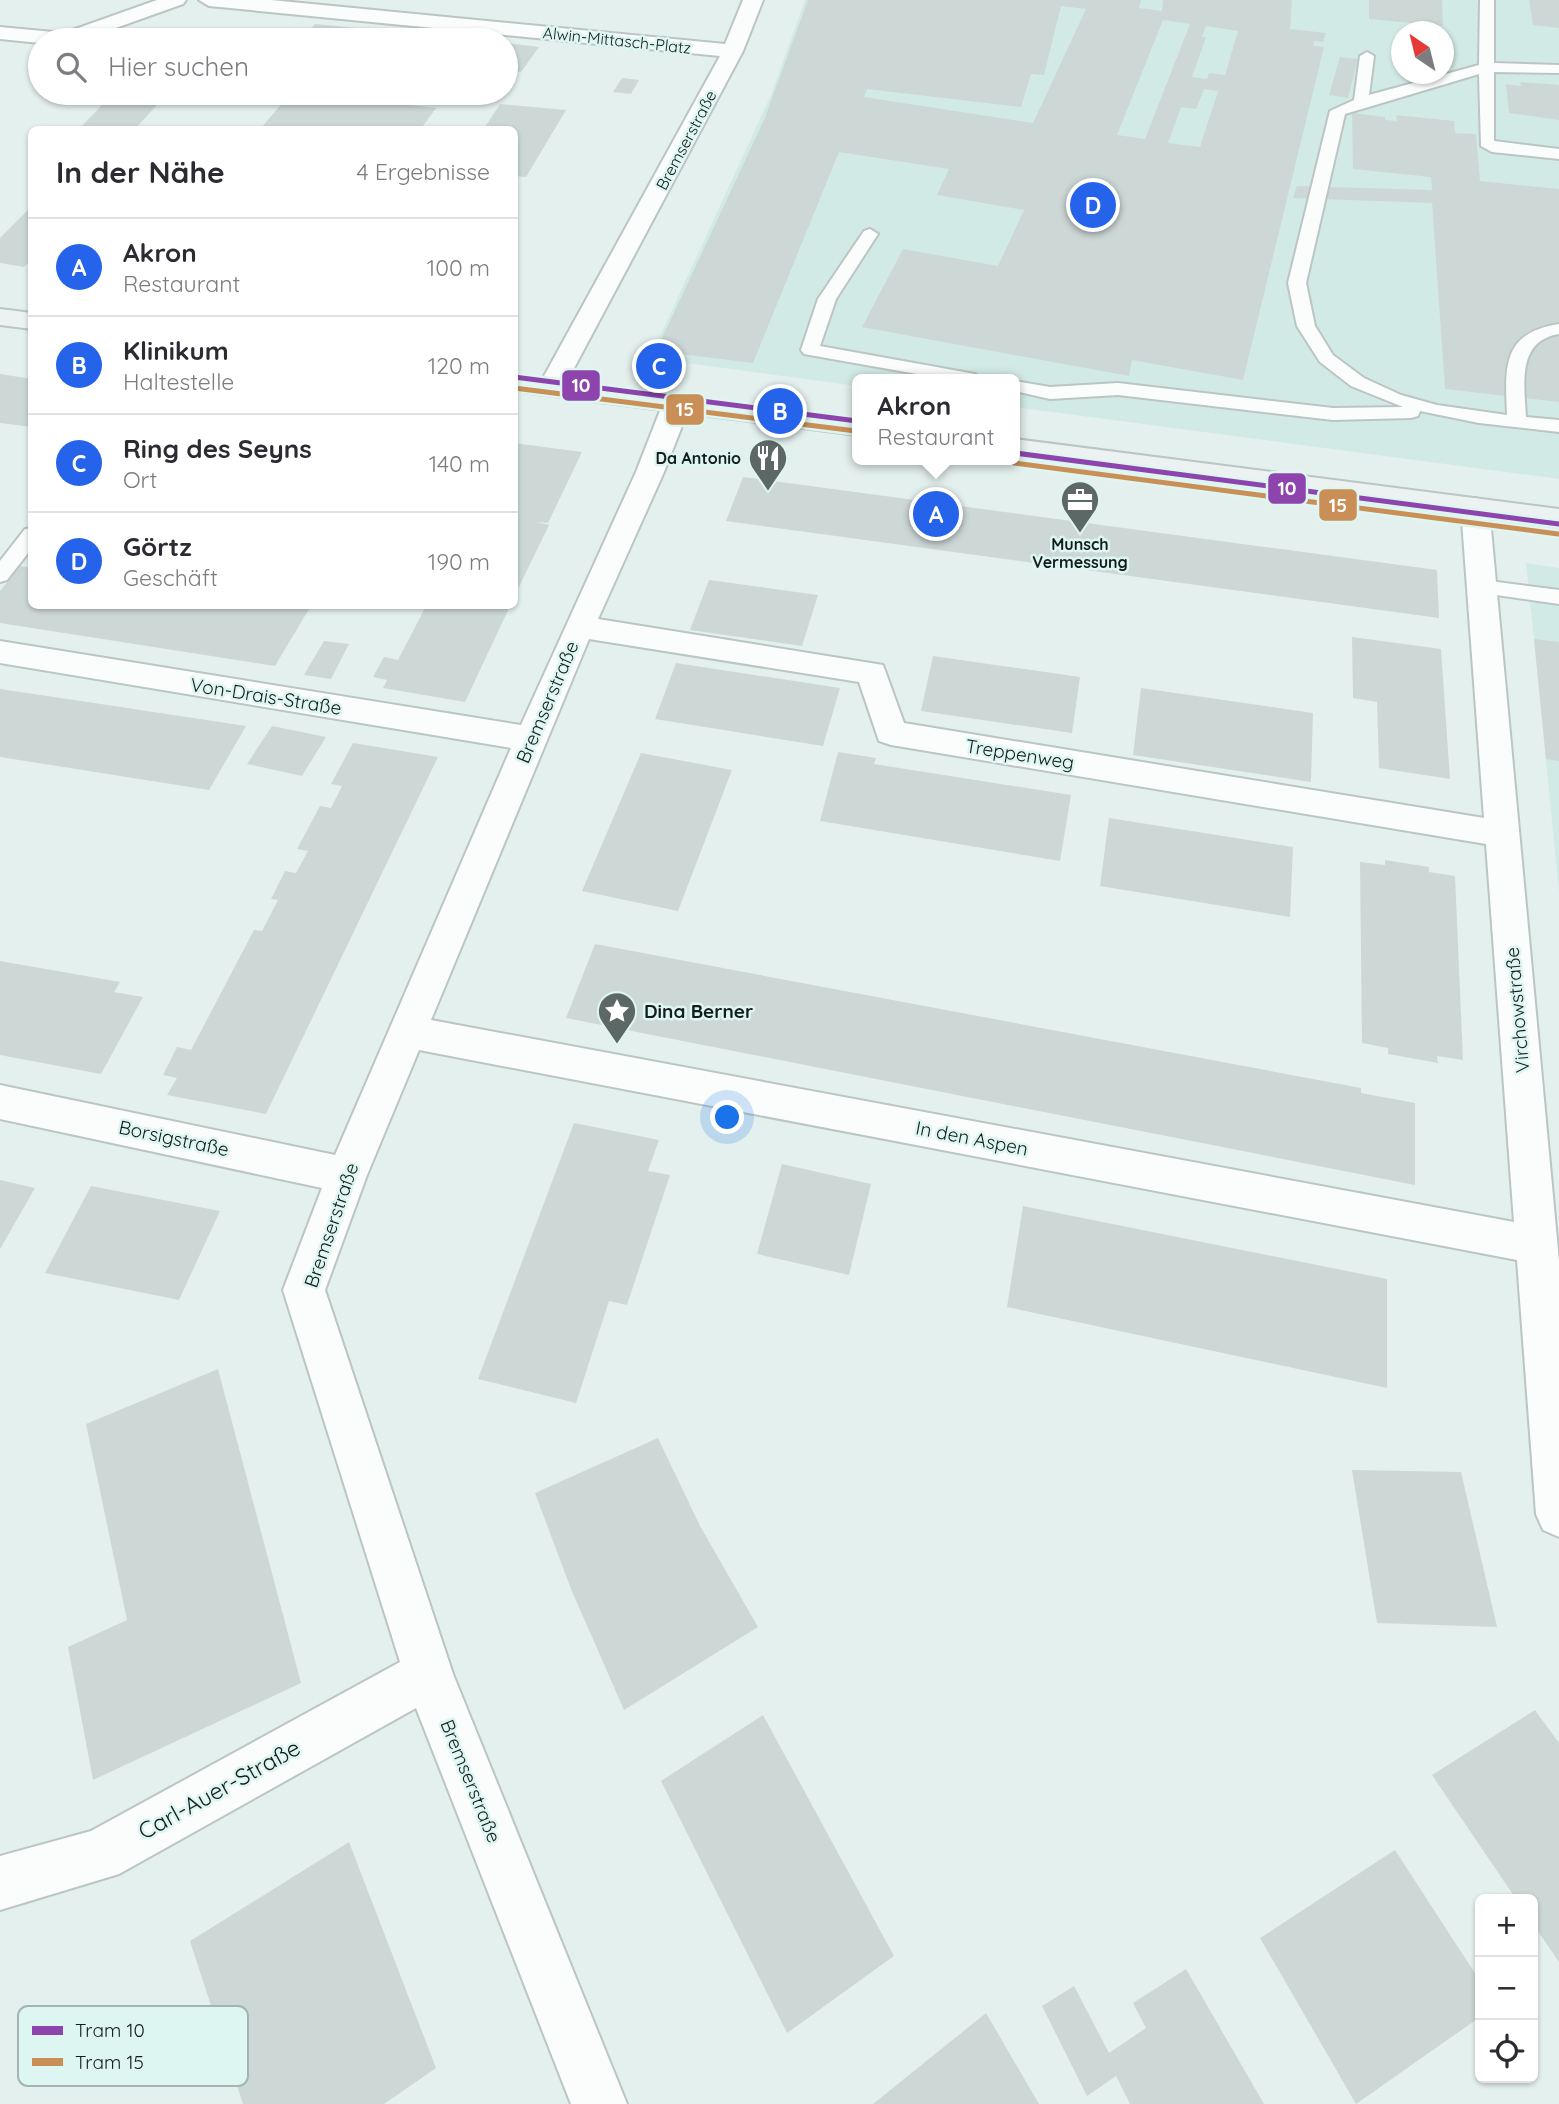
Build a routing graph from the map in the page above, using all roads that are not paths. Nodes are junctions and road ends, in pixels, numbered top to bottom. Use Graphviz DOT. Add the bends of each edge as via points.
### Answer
graph roads {
  1 [pos="176,0"];
  2 [pos="209,0"];
  3 [pos="753,0"];
  4 [pos="1487,0"];
  5 [pos="97,28"];
  6 [pos="491,28"];
  7 [pos="518,31"];
  8 [pos="0,33"];
  9 [pos="28,36"];
  10 [pos="733,51"];
  11 [pos="1367,57"];
  12 [pos="1488,67"];
  13 [pos="1559,69"];
  14 [pos="1360,102"];
  15 [pos="1559,154"];
  16 [pos="870,234"];
  17 [pos="0,317"];
  18 [pos="28,320"];
  19 [pos="1559,329"];
  20 [pos="947,374"];
  21 [pos="518,383"];
  22 [pos="551,387"];
  23 [pos="1020,387"];
  24 [pos="677,403"];
  25 [pos="1437,411"];
  26 [pos="1517,421"];
  27 [pos="852,425"];
  28 [pos="1559,426"];
  29 [pos="1020,448"];
  30 [pos="1475,507"];
  31 [pos="1559,518"];
  32 [pos="28,539"];
  33 [pos="0,575"];
  34 [pos="1482,586"];
  35 [pos="1559,597"];
  36 [pos="579,627"];
  37 [pos="0,652"];
  38 [pos="531,739"];
  39 [pos="1503,834"];
  40 [pos="408,1032"];
  41 [pos="0,1102"];
  42 [pos="347,1175"];
  43 [pos="1536,1245"];
  44 [pos="1559,1514"];
  45 [pos="428,1674"];
  46 [pos="0,1883"];
  47 [pos="599,2104"];
  1 -- 5 [label="street"];
  2 -- 6 [label="street, Alwin-Mittasch-Platz"];
  3 -- 10 [label="street, Bremserstraße"];
  4 -- 12 [label="lane"];
  7 -- 10 [label="street, Alwin-Mittasch-Platz"];
  8 -- 9 [label="street"];
  10 -- 22 [label="street, Bremserstraße"];
  11 -- 14 [label="lane"];
  12 -- 13 [label="lane"];
  12 -- 14 [label="lane"];
  12 -- 15 [label="lane" via="1486,143"];
  14 -- 25 [label="lane" via="1338,111 1297,283 1298,302 1310,331 1336,366 1382,395"];
  16 -- 20 [label="lane" via="827,299 810,350"];
  17 -- 18 [label="street"];
  19 -- 26 [label="lane" via="1525,341 1515,362"];
  21 -- 22 [label="street"];
  22 -- 24 [label="street"];
  23 -- 25 [label="lane" via="1050,393 1118,389 1333,414"];
  24 -- 27 [label="street"];
  24 -- 36 [label="street, Bremserstraße"];
  25 -- 26 [label="lane"];
  26 -- 28 [label="lane"];
  29 -- 30 [label="street"];
  30 -- 31 [label="street"];
  30 -- 34 [label="street, Virchowstraße"];
  32 -- 33 [label="lane"];
  34 -- 35 [label="lane"];
  34 -- 39 [label="street, Virchowstraße"];
  36 -- 38 [label="street, Bremserstraße"];
  36 -- 39 [label="street, Treppenweg" via="872,673 891,733"];
  37 -- 38 [label="street, Von-Drais-Straße"];
  38 -- 40 [label="street, Bremserstraße"];
  39 -- 43 [label="street, Virchowstraße"];
  40 -- 42 [label="street, Bremserstraße"];
  40 -- 43 [label="street, In den Aspen"];
  41 -- 42 [label="street, Borsigstraße"];
  42 -- 45 [label="street, Bremserstraße" via="304,1290"];
  43 -- 44 [label="street, Virchowstraße"];
  45 -- 46 [label="street, Carl-Auer-Straße" via="100,1855"];
  45 -- 47 [label="street, Bremserstraße"];
}
